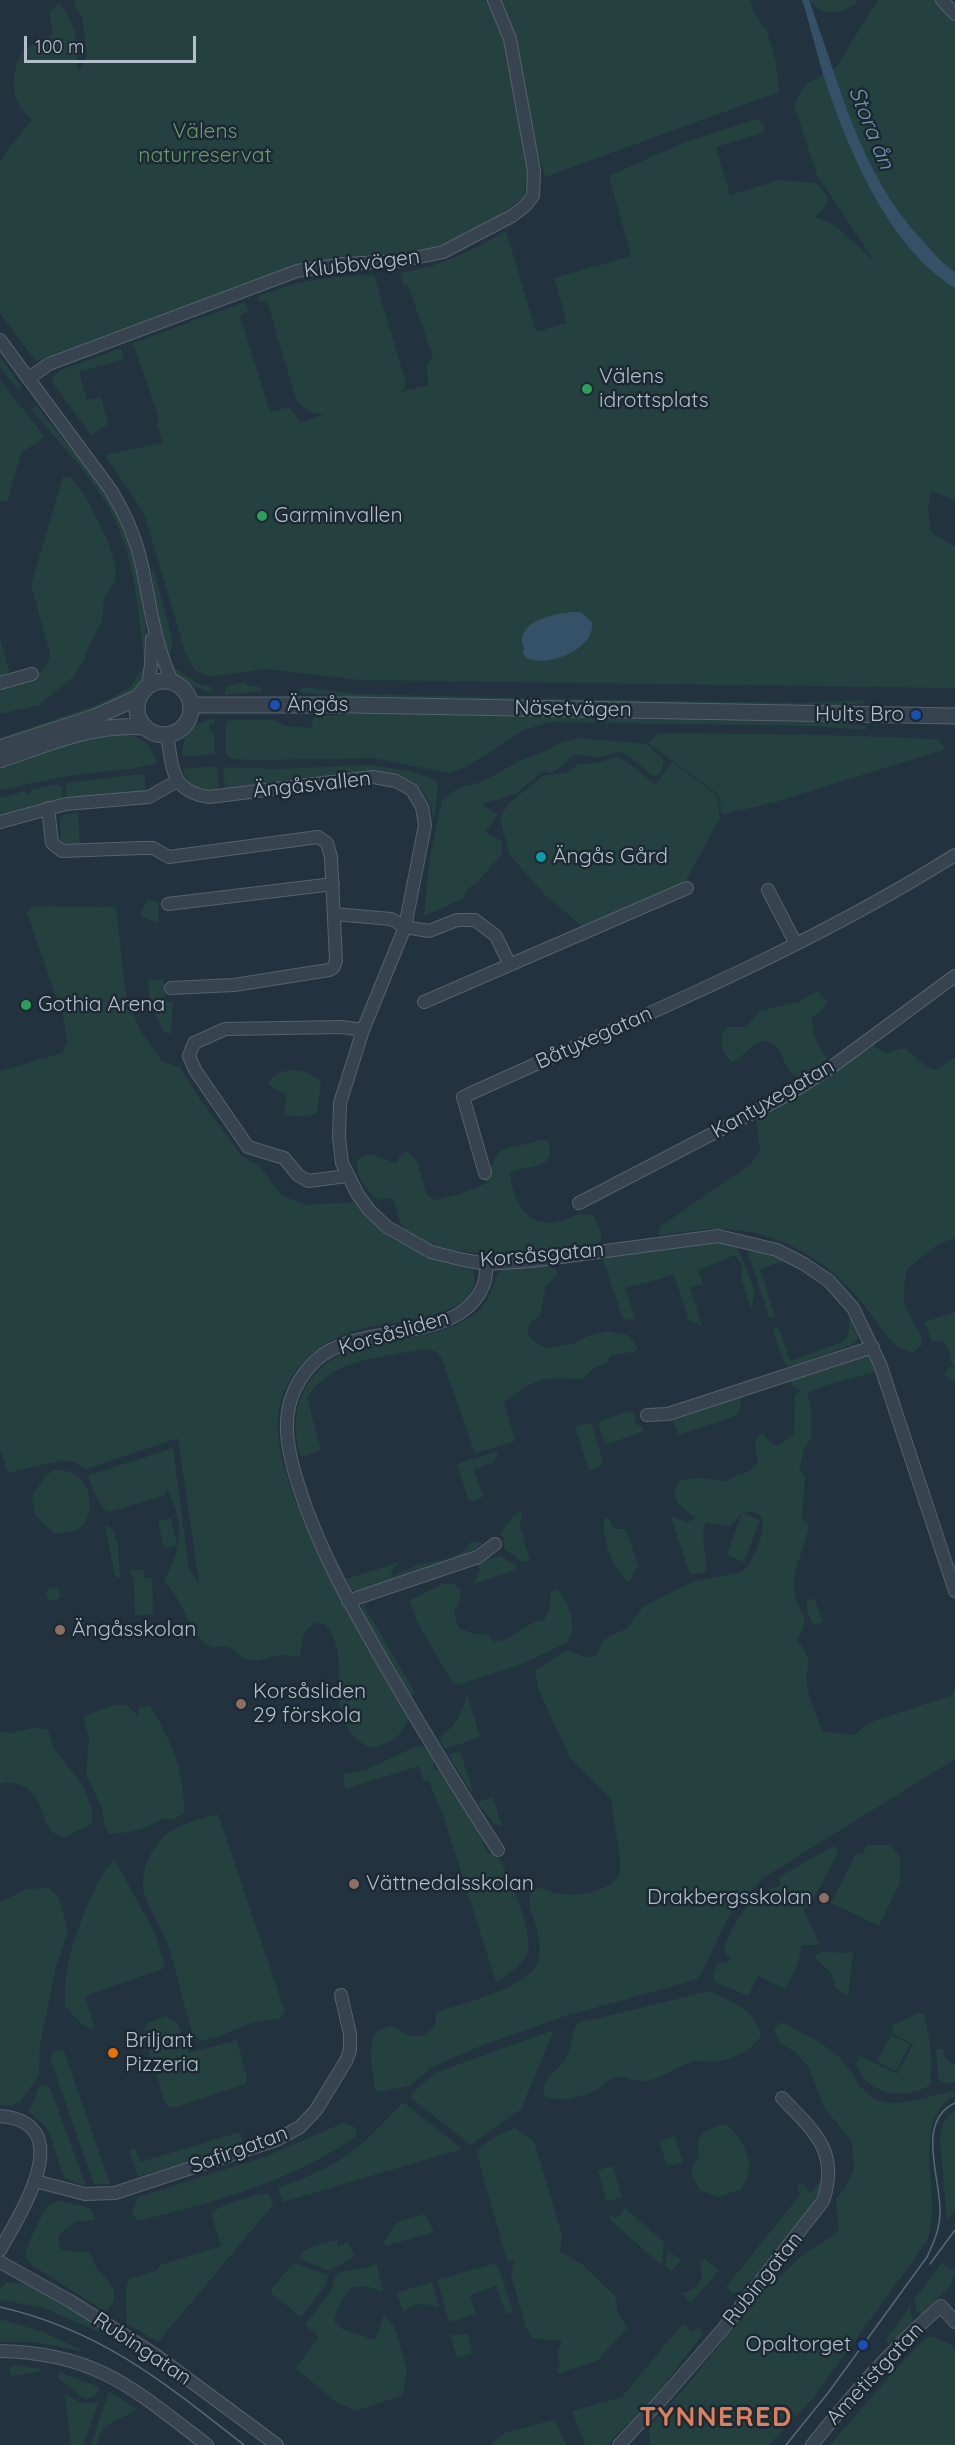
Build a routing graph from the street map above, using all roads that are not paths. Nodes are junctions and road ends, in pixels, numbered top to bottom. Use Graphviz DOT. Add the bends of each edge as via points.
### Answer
graph roads {
  1 [pos="494,0"];
  2 [pos="942,0"];
  3 [pos="955,14"];
  4 [pos="0,340"];
  5 [pos="29,378"];
  6 [pos="153,628"];
  7 [pos="32,674"];
  8 [pos="0,683"];
  9 [pos="173,683"];
  10 [pos="143,692"];
  11 [pos="191,705"];
  12 [pos="955,716"];
  13 [pos="143,727"];
  14 [pos="167,735"];
  15 [pos="0,748"];
  16 [pos="0,760"];
  17 [pos="177,781"];
  18 [pos="48,808"];
  19 [pos="0,822"];
  20 [pos="425,825"];
  21 [pos="955,855"];
  22 [pos="333,884"];
  23 [pos="687,888"];
  24 [pos="768,890"];
  25 [pos="168,904"];
  26 [pos="334,914"];
  27 [pos="405,927"];
  28 [pos="796,944"];
  29 [pos="510,965"];
  30 [pos="955,976"];
  31 [pos="171,988"];
  32 [pos="424,1002"];
  33 [pos="363,1030"];
  34 [pos="485,1173"];
  35 [pos="347,1176"];
  36 [pos="579,1203"];
  37 [pos="487,1263"];
  38 [pos="873,1347"];
  39 [pos="647,1415"];
  40 [pos="495,1544"];
  41 [pos="955,1591"];
  42 [pos="348,1601"];
  43 [pos="498,1850"];
  44 [pos="341,1995"];
  45 [pos="782,2098"];
  46 [pos="0,2116"];
  47 [pos="34,2181"];
  48 [pos="0,2250"];
  49 [pos="0,2262"];
  50 [pos="955,2322"];
  51 [pos="0,2351"];
  52 [pos="207,2445"];
  53 [pos="277,2445"];
  54 [pos="619,2445"];
  55 [pos="812,2445"];
  1 -- 5 [label="street, Klubbvägen" via="510,39 534,171 534,196 525,206 443,252 400,261 289,273 49,364"];
  2 -- 3 [label="street"];
  4 -- 5 [label="street"];
  5 -- 6 [label="street" via="122,507 142,566"];
  6 -- 9 [label="street"];
  6 -- 10 [label="street" via="152,664"];
  7 -- 8 [label="street"];
  9 -- 10 [label="street" via="160,681"];
  9 -- 11 [label="street" via="185,691"];
  10 -- 13 [label="street" via="137,713"];
  10 -- 15 [label="street" via="95,717"];
  11 -- 12 [label="street, Näsetvägen"];
  11 -- 14 [label="street" via="188,722"];
  13 -- 14 [label="street"];
  13 -- 16 [label="street" via="98,729"];
  14 -- 17 [label="street"];
  17 -- 18 [label="street" via="149,797"];
  17 -- 20 [label="street, Ängåsvallen" via="193,794 209,797 373,777 396,780 412,790 422,807"];
  18 -- 19 [label="street"];
  18 -- 22 [label="street" via="52,843 62,851 141,848 170,856 318,837 330,848"];
  20 -- 27 [label="street, Korsåsgatan"];
  21 -- 28 [label="street, Båtyxegatan"];
  22 -- 25 [label="street"];
  22 -- 26 [label="street"];
  23 -- 29 [label="street"];
  24 -- 28 [label="street"];
  26 -- 27 [label="street" via="391,919"];
  26 -- 31 [label="street" via="336,961 329,970 234,985"];
  27 -- 29 [label="street" via="429,931 457,920 475,921 496,936"];
  27 -- 33 [label="street, Korsåsgatan"];
  28 -- 34 [label="street, Båtyxegatan" via="463,1097"];
  29 -- 32 [label="street"];
  30 -- 36 [label="street, Kantyxegatan" via="789,1094"];
  33 -- 35 [label="street, Korsåsgatan" via="338,1115"];
  33 -- 35 [label="street" via="225,1029 194,1043 189,1056 248,1147 284,1158 308,1181"];
  35 -- 37 [label="street, Korsåsgatan" via="369,1210 406,1239 431,1252"];
  37 -- 38 [label="street, Korsåsgatan" via="531,1261 718,1236 752,1242 781,1251 829,1281 853,1308"];
  37 -- 42 [label="street, Korsåsliden" via="484,1284 462,1312 440,1323 342,1344 316,1360 294,1388 287,1423 296,1476"];
  38 -- 39 [label="street" via="668,1414"];
  38 -- 41 [label="street, Korsåsgatan"];
  40 -- 42 [label="street" via="478,1557"];
  42 -- 43 [label="street, Korsåsliden"];
  44 -- 47 [label="street, Safirgatan" via="350,2034 346,2061 316,2110 289,2135 115,2193 85,2194"];
  45 -- 54 [label="street, Rubingatan" via="818,2137 826,2154 830,2169 824,2201 723,2329"];
  46 -- 47 [label="street" via="21,2120 38,2137 42,2157"];
  47 -- 48 [label="street"];
  49 -- 53 [label="street, Rubingatan" via="154,2354"];
  50 -- 55 [label="street, Ametistgatan" via="941,2306 873,2371"];
  51 -- 52 [label="street" via="52,2355 113,2377"];
}
